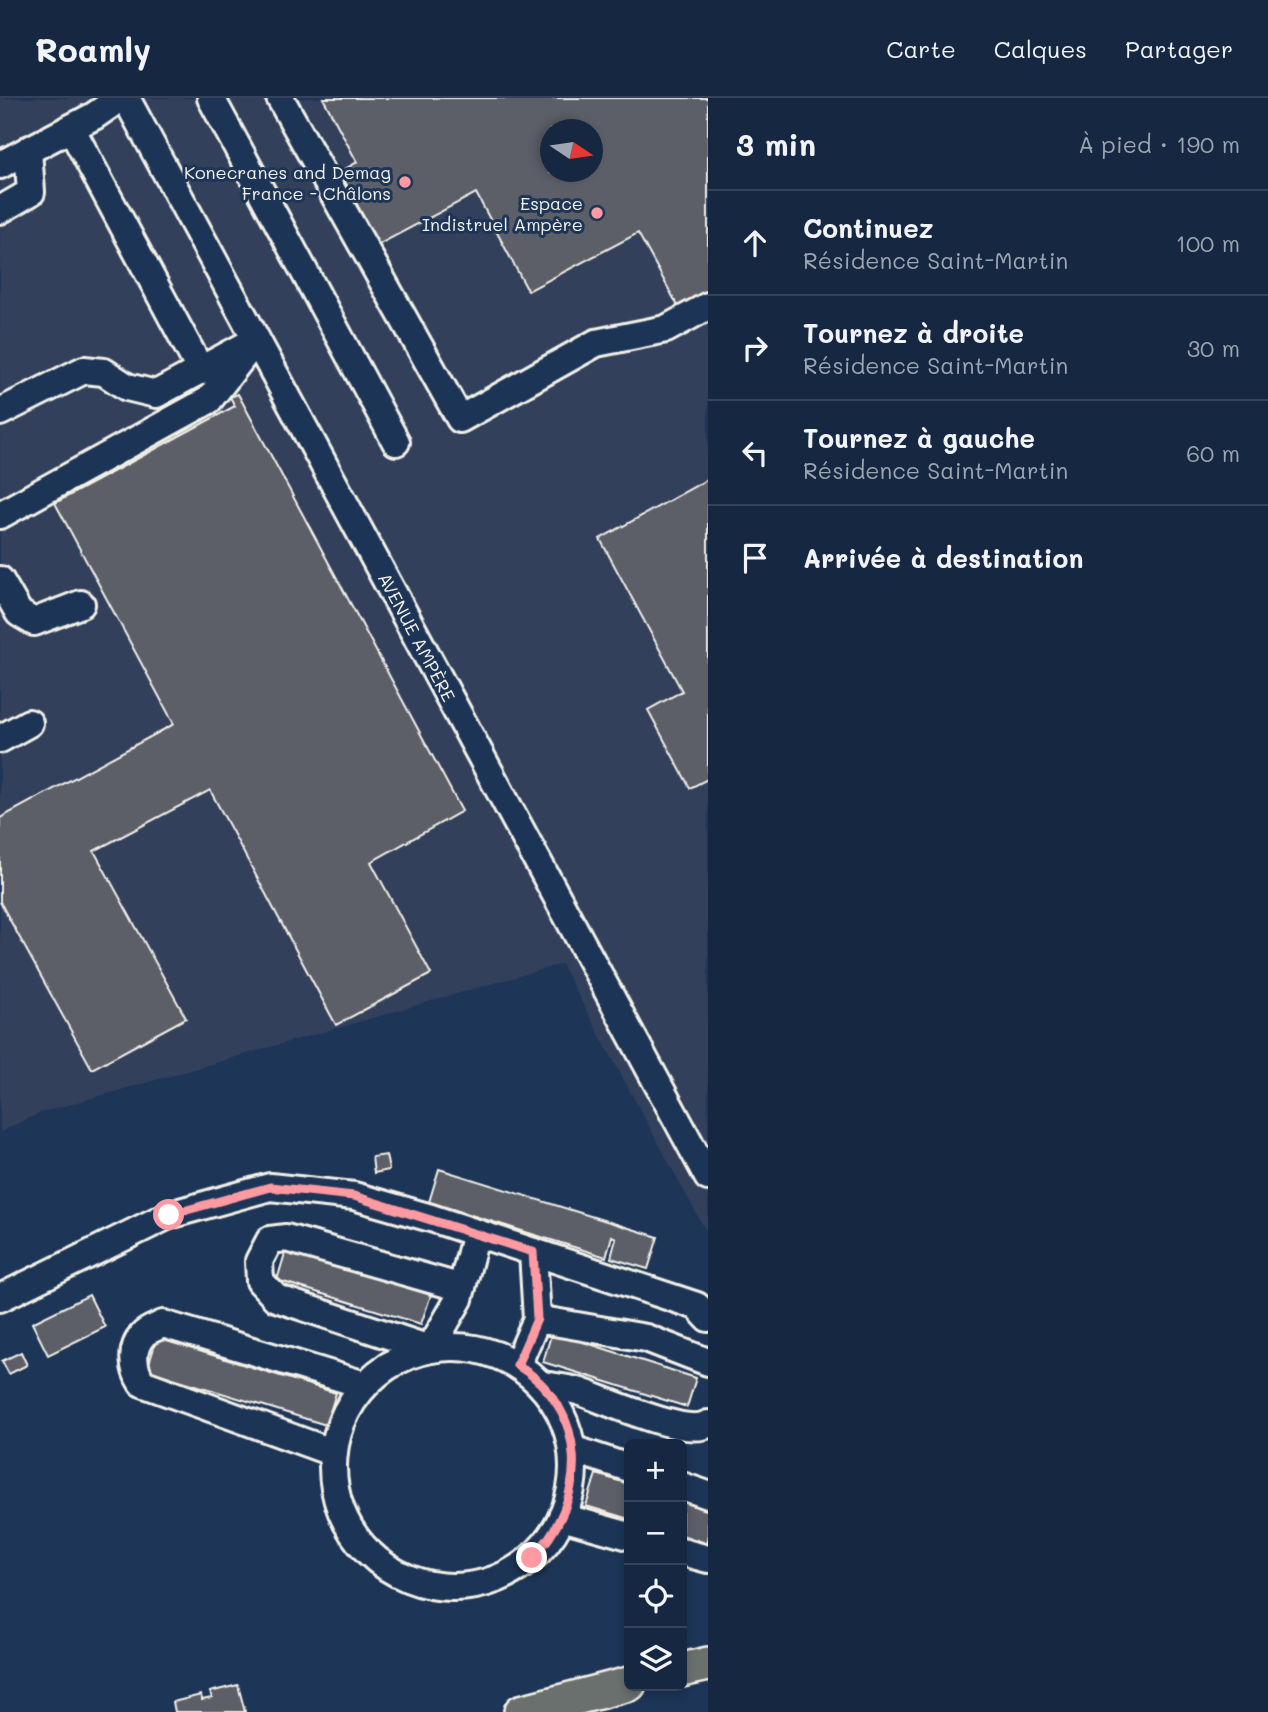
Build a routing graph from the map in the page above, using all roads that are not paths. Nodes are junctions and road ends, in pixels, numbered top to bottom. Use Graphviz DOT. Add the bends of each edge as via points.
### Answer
graph roads {
  1 [pos="120,98"];
  2 [pos="126,98"];
  3 [pos="211,98"];
  4 [pos="280,98"];
  5 [pos="71,128"];
  6 [pos="29,150"];
  7 [pos="0,165"];
  8 [pos="0,210"];
  9 [pos="708,306"];
  10 [pos="256,340"];
  11 [pos="201,371"];
  12 [pos="0,412"];
  13 [pos="396,442"];
  14 [pos="0,515"];
  15 [pos="0,580"];
  16 [pos="81,604"];
  17 [pos="29,723"];
  18 [pos="0,739"];
  19 [pos="708,1177"];
  20 [pos="476,1233"];
  21 [pos="533,1252"];
  22 [pos="462,1287"];
  23 [pos="0,1298"];
  24 [pos="708,1318"];
  25 [pos="537,1319"];
  26 [pos="430,1349"];
  27 [pos="708,1362"];
  28 [pos="517,1365"];
  29 [pos="365,1385"];
  30 [pos="542,1385"];
  31 [pos="708,1424"];
  32 [pos="572,1449"];
  33 [pos="334,1453"];
  34 [pos="624,1466"];
  35 [pos="687,1488"];
  36 [pos="708,1495"];
  37 [pos="562,1517"];
  38 [pos="624,1535"];
  39 [pos="687,1553"];
  40 [pos="708,1559"];
  41 [pos="708,1664"];
  42 [pos="687,1669"];
  43 [pos="624,1685"];
  44 [pos="521,1712"];
  1 -- 5 [label="street"];
  2 -- 10 [label="street, AVENUE AMPÈRE"];
  3 -- 13 [label="street"];
  4 -- 9 [label="street" via="460,419 596,343 666,330"];
  5 -- 6 [label="street"];
  5 -- 11 [label="street"];
  6 -- 7 [label="street"];
  6 -- 8 [label="street" via="31,192"];
  10 -- 11 [label="street"];
  10 -- 14 [label="street" via="209,400"];
  10 -- 19 [label="street, AVENUE AMPÈRE"];
  11 -- 12 [label="street" via="156,394 127,387 104,372 84,370"];
  15 -- 16 [label="street" via="19,613 34,622"];
  17 -- 18 [label="street"];
  20 -- 21 [label="street"];
  20 -- 22 [label="street"];
  20 -- 23 [label="street" via="354,1196 270,1187 169,1215"];
  21 -- 24 [label="street" via="697,1306"];
  21 -- 25 [label="street"];
  22 -- 26 [label="street"];
  22 -- 26 [label="street" via="286,1238 270,1240 259,1261 260,1281 276,1298"];
  25 -- 27 [label="street" via="646,1338"];
  25 -- 28 [label="street"];
  26 -- 28 [label="street" via="477,1349"];
  26 -- 29 [label="street" via="394,1362"];
  28 -- 30 [label="street"];
  29 -- 33 [label="street" via="346,1414"];
  29 -- 33 [label="street" via="163,1324 143,1335 138,1344 135,1371 142,1383"];
  30 -- 31 [label="street" via="577,1391 664,1422 701,1428"];
  30 -- 32 [label="street" via="565,1422"];
  32 -- 34 [label="street"];
  32 -- 37 [label="street" via="572,1486"];
  33 -- 37 [label="street" via="336,1494 352,1532 380,1563 416,1582 457,1588 497,1580 532,1558"];
  35 -- 36 [label="street"];
  37 -- 38 [label="street"];
  39 -- 40 [label="street"];
  41 -- 42 [label="main road"];
  43 -- 44 [label="main road"];
}
